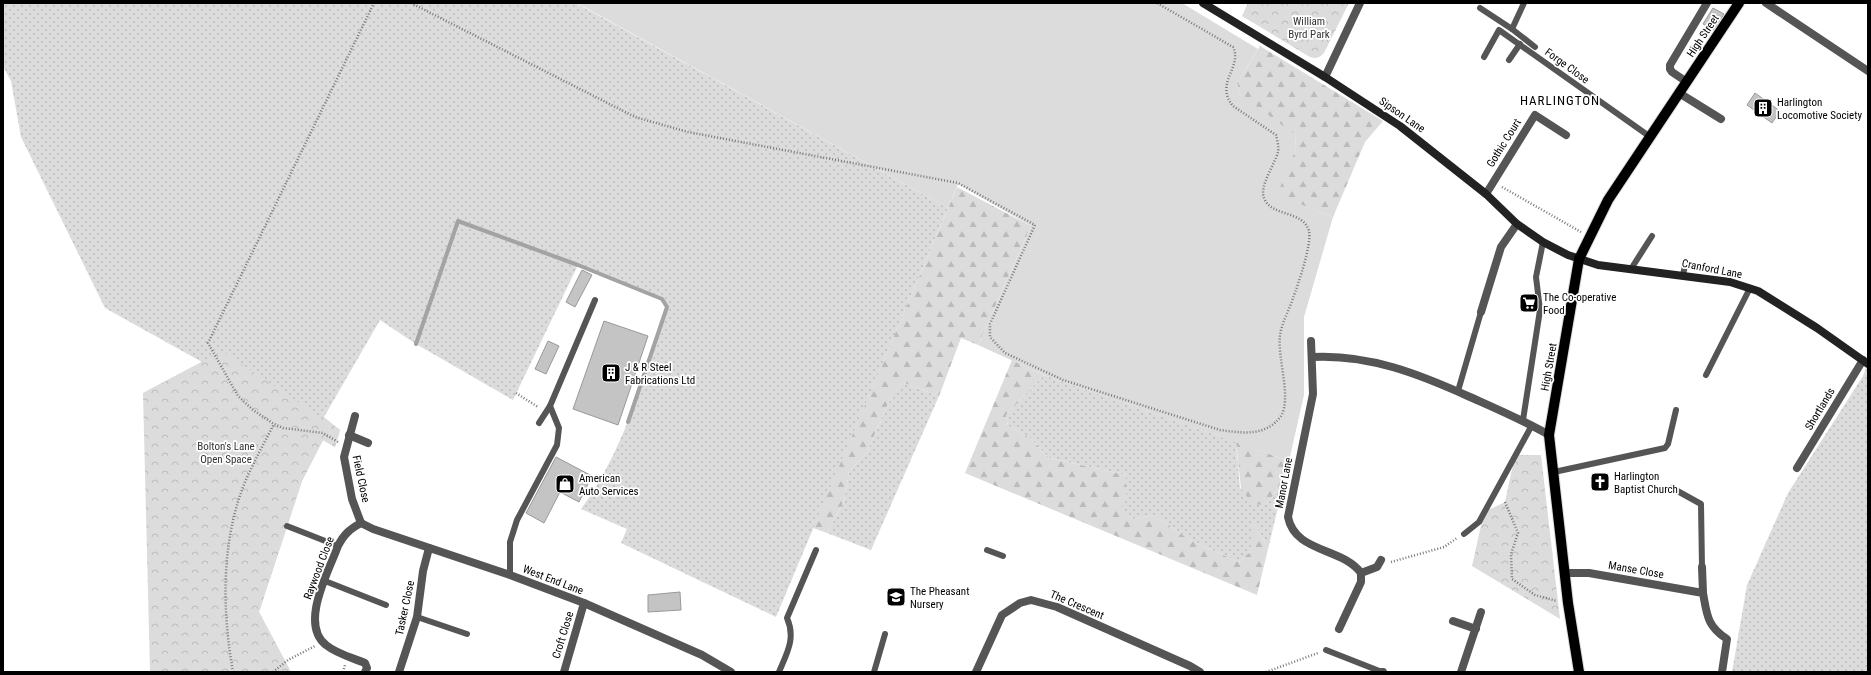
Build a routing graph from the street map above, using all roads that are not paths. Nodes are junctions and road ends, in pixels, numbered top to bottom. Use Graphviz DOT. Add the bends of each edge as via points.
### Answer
graph roads {
  1 [pos="1203,3"];
  2 [pos="1360,3"];
  3 [pos="1524,3"];
  4 [pos="1707,3"];
  5 [pos="1739,3"];
  6 [pos="1766,3"];
  7 [pos="1480,8"];
  8 [pos="1512,29"];
  9 [pos="1520,44"];
  10 [pos="1535,47"];
  11 [pos="1484,57"];
  12 [pos="1509,60"];
  13 [pos="1868,71"];
  14 [pos="1325,76"];
  15 [pos="1687,82"];
  16 [pos="1680,93"];
  17 [pos="1721,119"];
  18 [pos="1566,135"];
  19 [pos="1649,136"];
  20 [pos="1486,194"];
  21 [pos="1517,224"];
  22 [pos="1652,236"];
  23 [pos="1543,242"];
  24 [pos="1579,259"];
  25 [pos="1686,261"];
  26 [pos="1631,269"];
  27 [pos="1683,275"];
  28 [pos="1750,288"];
  29 [pos="595,300"];
  30 [pos="1482,312"];
  31 [pos="1311,341"];
  32 [pos="1312,356"];
  33 [pos="1865,362"];
  34 [pos="1706,375"];
  35 [pos="1458,392"];
  36 [pos="550,406"];
  37 [pos="1676,410"];
  38 [pos="355,416"];
  39 [pos="1523,420"];
  40 [pos="539,423"];
  41 [pos="1532,425"];
  42 [pos="349,435"];
  43 [pos="1549,435"];
  44 [pos="368,443"];
  45 [pos="1797,468"];
  46 [pos="1554,472"];
  47 [pos="1672,488"];
  48 [pos="361,523"];
  49 [pos="287,526"];
  50 [pos="1464,534"];
  51 [pos="338,546"];
  52 [pos="429,548"];
  53 [pos="816,550"];
  54 [pos="987,550"];
  55 [pos="1003,556"];
  56 [pos="1381,560"];
  57 [pos="1702,567"];
  58 [pos="1361,573"];
  59 [pos="1566,573"];
  60 [pos="510,575"];
  61 [pos="325,581"];
  62 [pos="1703,593"];
  63 [pos="584,604"];
  64 [pos="386,605"];
  65 [pos="1481,612"];
  66 [pos="416,617"];
  67 [pos="1453,621"];
  68 [pos="1339,629"];
  69 [pos="1476,629"];
  70 [pos="467,634"];
  71 [pos="885,634"];
  72 [pos="1326,650"];
  73 [pos="366,672"];
  74 [pos="399,672"];
  75 [pos="564,672"];
  76 [pos="731,672"];
  77 [pos="780,672"];
  78 [pos="874,672"];
  79 [pos="976,672"];
  80 [pos="1200,672"];
  81 [pos="1382,672"];
  82 [pos="1462,672"];
  83 [pos="1579,672"];
  84 [pos="1722,672"];
  1 -- 14 [label="street, Sipson Lane"];
  2 -- 14 [label="street"];
  3 -- 8 [label="lane"];
  4 -- 15 [label="street, High Street" via="1670,65 1672,72"];
  5 -- 15 [label="main road, High Street"];
  6 -- 13 [label="street"];
  7 -- 8 [label="lane"];
  8 -- 10 [label="lane"];
  9 -- 11 [label="lane, Forge Close" via="1499,30"];
  9 -- 12 [label="lane"];
  9 -- 19 [label="lane, Forge Close"];
  14 -- 20 [label="street, Sipson Lane" via="1400,126"];
  15 -- 16 [label="main road, High Street"];
  16 -- 17 [label="street"];
  16 -- 19 [label="main road, High Street"];
  18 -- 20 [label="street, Gothic Court" via="1535,115"];
  19 -- 24 [label="main road, High Street" via="1608,200"];
  20 -- 21 [label="street, Sipson Lane"];
  21 -- 23 [label="street, Sipson Lane"];
  21 -- 30 [label="street" via="1501,247"];
  22 -- 26 [label="lane"];
  23 -- 24 [label="street, Sipson Lane"];
  23 -- 39 [label="lane" via="1536,278 1540,310"];
  24 -- 26 [label="street, Cranford Lane" via="1598,265"];
  24 -- 43 [label="main road, High Street"];
  25 -- 27 [label="lane"];
  26 -- 27 [label="street, Cranford Lane"];
  27 -- 28 [label="street, Cranford Lane" via="1730,282"];
  28 -- 33 [label="street, Cranford Lane" via="1817,328"];
  28 -- 34 [label="lane"];
  29 -- 36 [label="lane"];
  30 -- 35 [label="lane"];
  31 -- 32 [label="street, Manor Lane"];
  32 -- 35 [label="street" via="1336,356 1394,366 1427,377"];
  32 -- 58 [label="street, Manor Lane" via="1313,394 1288,517 1290,526 1300,540 1352,563"];
  33 -- 45 [label="street, Shortlands"];
  35 -- 39 [label="street"];
  36 -- 40 [label="lane"];
  36 -- 60 [label="lane" via="562,434 518,520 510,542"];
  37 -- 46 [label="lane" via="1665,448"];
  38 -- 42 [label="street, Field Close"];
  39 -- 41 [label="street"];
  41 -- 43 [label="street"];
  41 -- 50 [label="lane" via="1479,522"];
  42 -- 44 [label="street"];
  42 -- 48 [label="street, Field Close" via="344,457 352,498"];
  43 -- 46 [label="main road, High Street"];
  46 -- 59 [label="main road, High Street"];
  47 -- 57 [label="lane" via="1701,504"];
  48 -- 51 [label="street, Raywood Close" via="349,529"];
  48 -- 52 [label="street, West End Lane"];
  49 -- 51 [label="lane"];
  51 -- 61 [label="street, Raywood Close"];
  52 -- 60 [label="street, West End Lane"];
  52 -- 66 [label="street, Tasker Close"];
  53 -- 77 [label="lane" via="787,618 792,639"];
  54 -- 55 [label="lane"];
  56 -- 58 [label="street" via="1377,567"];
  57 -- 62 [label="street"];
  58 -- 68 [label="street" via="1361,582"];
  59 -- 62 [label="street, Manse Close" via="1589,573"];
  59 -- 83 [label="main road, High Street"];
  60 -- 63 [label="street, West End Lane"];
  61 -- 64 [label="lane"];
  61 -- 73 [label="street, Raywood Close" via="314,610 314,624 318,635 322,642 333,650 366,663"];
  62 -- 84 [label="street" via="1707,618 1712,627 1727,639"];
  63 -- 75 [label="street, Croft Close"];
  63 -- 76 [label="street, West End Lane" via="702,656"];
  65 -- 69 [label="street"];
  66 -- 70 [label="lane"];
  66 -- 74 [label="street, Tasker Close"];
  67 -- 69 [label="street"];
  69 -- 82 [label="street"];
  71 -- 78 [label="lane"];
  72 -- 81 [label="lane"];
  79 -- 80 [label="street, The Crescent" via="1002,615 1020,603 1031,600 1057,607"];
}
